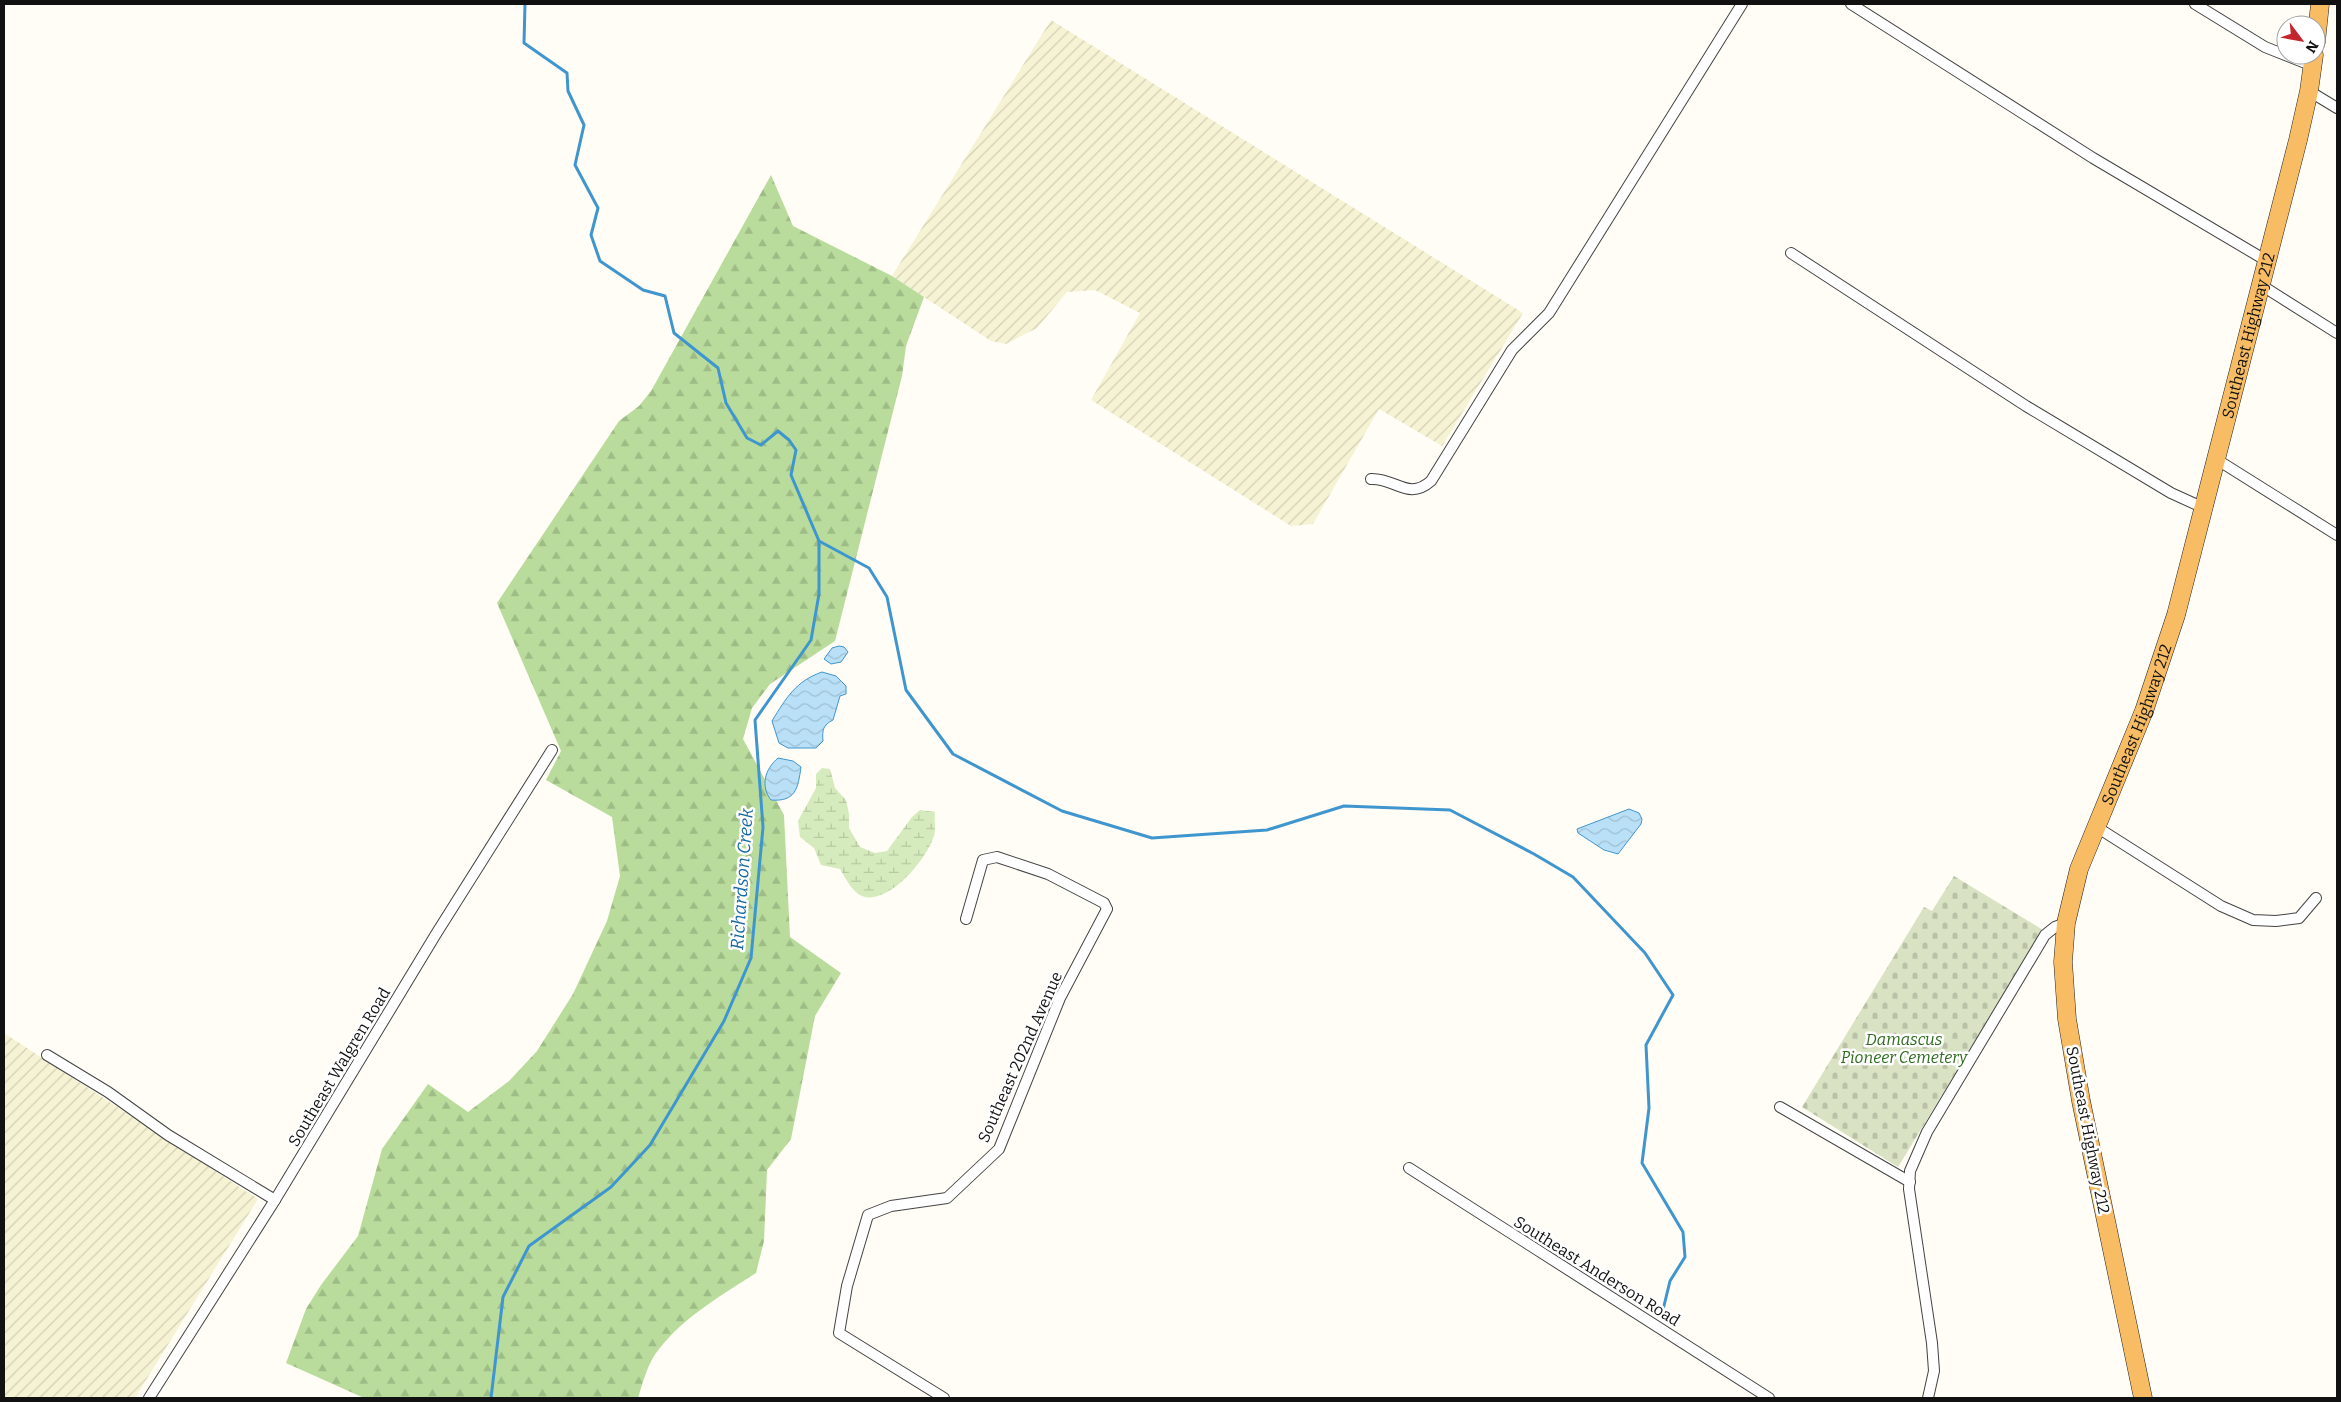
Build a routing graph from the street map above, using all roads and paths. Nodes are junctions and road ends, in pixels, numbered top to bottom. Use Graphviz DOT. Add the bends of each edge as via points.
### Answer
graph roads {
  1 [pos="1742,4"];
  2 [pos="1851,4"];
  3 [pos="2194,4"];
  4 [pos="2276,49"];
  5 [pos="2313,65"];
  6 [pos="2309,91"];
  7 [pos="2337,108"];
  8 [pos="1790,253"];
  9 [pos="2267,261"];
  10 [pos="2261,285"];
  11 [pos="2337,333"];
  12 [pos="2216,459"];
  13 [pos="1371,478"];
  14 [pos="2204,508"];
  15 [pos="2337,535"];
  16 [pos="552,750"];
  17 [pos="2095,826"];
  18 [pos="2316,898"];
  19 [pos="966,918"];
  20 [pos="2066,923"];
  21 [pos="47,1055"];
  22 [pos="1780,1107"];
  23 [pos="1409,1168"];
  24 [pos="1910,1182"];
  25 [pos="275,1200"];
  26 [pos="149,1398"];
  27 [pos="944,1398"];
  28 [pos="1770,1398"];
  29 [pos="1928,1398"];
  30 [pos="2142,1398"];
  1 -- 13 [label="street" via="1549,313 1512,350 1431,481 1424,488 1412,491 1380,478"];
  2 -- 9 [label="street" via="2094,158"];
  3 -- 4 [label="street"];
  5 -- 6 [label="highway, Southeast Highway 212"];
  6 -- 7 [label="street"];
  6 -- 9 [label="highway, Southeast Highway 212"];
  8 -- 14 [label="street" via="2025,405 2171,493"];
  9 -- 10 [label="highway, Southeast Highway 212"];
  10 -- 11 [label="street"];
  10 -- 12 [label="highway, Southeast Highway 212"];
  12 -- 14 [label="highway, Southeast Highway 212"];
  12 -- 15 [label="street"];
  14 -- 17 [label="highway, Southeast Highway 212" via="2157,675"];
  16 -- 25 [label="street, Southeast Walgren Road"];
  17 -- 18 [label="street" via="2221,906 2253,920 2299,918"];
  17 -- 20 [label="highway, Southeast Highway 212" via="2078,869"];
  19 -- 27 [label="street, Southeast 202nd Avenue" via="984,860 997,856 1048,874 1104,903 1107,909 1060,998 999,1149 947,1198 891,1206 868,1215 847,1286 839,1333"];
  20 -- 24 [label="street" via="2045,935 1928,1132 1910,1171"];
  20 -- 30 [label="highway, Southeast Highway 212" via="2063,962 2067,1019"];
  21 -- 25 [label="street" via="103,1089 168,1135"];
  22 -- 24 [label="street"];
  23 -- 28 [label="street, Southeast Anderson Road"];
  24 -- 29 [label="street" via="1932,1342 1934,1371"];
  25 -- 26 [label="street, Southeast Walgren Road"];
}
